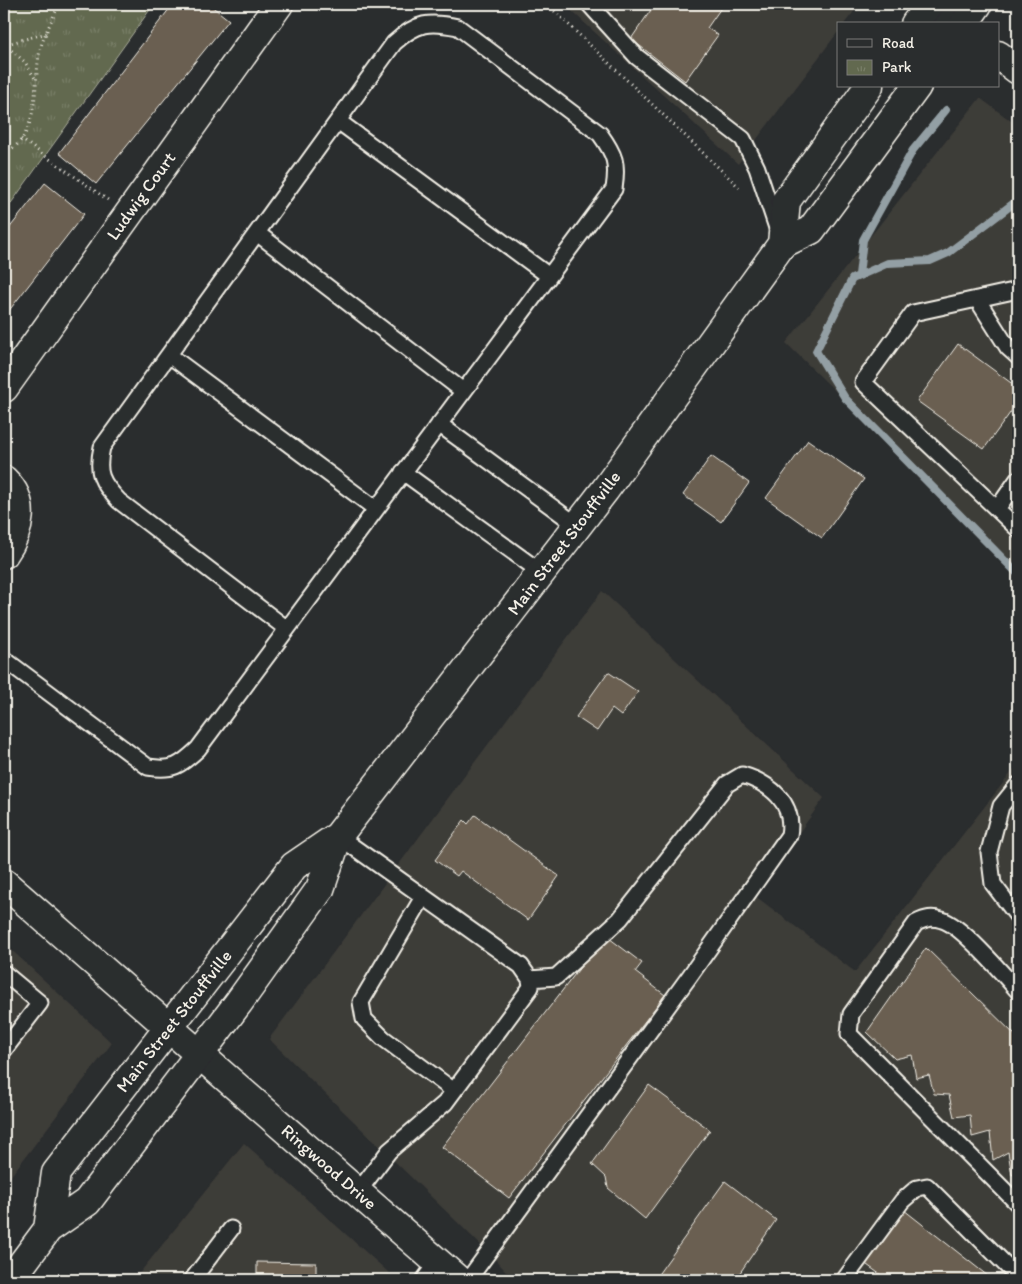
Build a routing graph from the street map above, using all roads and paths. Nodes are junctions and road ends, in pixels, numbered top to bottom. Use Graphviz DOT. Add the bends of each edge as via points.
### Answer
graph roads {
  1 [pos="59,4"];
  2 [pos="279,4"];
  3 [pos="547,4"];
  4 [pos="589,4"];
  5 [pos="930,4"];
  6 [pos="978,4"];
  7 [pos="916,22"];
  8 [pos="952,22"];
  9 [pos="965,22"];
  10 [pos="47,33"];
  11 [pos="5,44"];
  12 [pos="1000,56"];
  13 [pos="1018,70"];
  14 [pos="36,80"];
  15 [pos="868,88"];
  16 [pos="916,88"];
  17 [pos="338,121"];
  18 [pos="20,138"];
  19 [pos="4,154"];
  20 [pos="745,192"];
  21 [pos="128,214"];
  22 [pos="257,233"];
  23 [pos="782,244"];
  24 [pos="549,276"];
  25 [pos="1018,290"];
  26 [pos="977,299"];
  27 [pos="168,355"];
  28 [pos="1018,357"];
  29 [pos="4,388"];
  30 [pos="463,391"];
  31 [pos="439,424"];
  32 [pos="403,472"];
  33 [pos="1018,479"];
  34 [pos="4,480"];
  35 [pos="376,509"];
  36 [pos="997,509"];
  37 [pos="578,526"];
  38 [pos="1018,529"];
  39 [pos="4,554"];
  40 [pos="542,573"];
  41 [pos="286,629"];
  42 [pos="4,659"];
  43 [pos="1018,784"];
  44 [pos="338,836"];
  45 [pos="4,883"];
  46 [pos="423,897"];
  47 [pos="1018,917"];
  48 [pos="4,973"];
  49 [pos="530,979"];
  50 [pos="1018,991"];
  51 [pos="168,1027"];
  52 [pos="4,1050"];
  53 [pos="199,1054"];
  54 [pos="454,1092"];
  55 [pos="358,1192"];
  56 [pos="1018,1204"];
  57 [pos="48,1229"];
  58 [pos="231,1229"];
  59 [pos="431,1271"];
  60 [pos="1018,1277"];
  61 [pos="10,1280"];
  62 [pos="192,1280"];
  63 [pos="458,1280"];
  64 [pos="468,1280"];
  65 [pos="844,1280"];
  1 -- 10 [label="path"];
  2 -- 21 [label="main road, Ludwig Court"];
  3 -- 20 [label="path"];
  4 -- 23 [label="lane" via="637,57 742,139 757,168"];
  5 -- 7 [label="main road"];
  5 -- 8 [label="main road"];
  6 -- 9 [label="main road"];
  10 -- 11 [label="path"];
  10 -- 14 [label="path" via="40,49"];
  11 -- 14 [label="path" via="25,62"];
  12 -- 13 [label="main road"];
  14 -- 18 [label="path" via="31,121"];
  15 -- 23 [label="main road" via="786,201"];
  16 -- 23 [label="main road, Main Street Stouffville" via="812,230"];
  17 -- 22 [label="lane"];
  17 -- 24 [label="lane"];
  17 -- 24 [label="lane" via="394,43 409,29 435,23 458,27 600,134 613,152 617,170 614,189"];
  18 -- 19 [label="path" via="14,149"];
  18 -- 21 [label="path"];
  21 -- 29 [label="main road, Ludwig Court"];
  22 -- 27 [label="lane"];
  22 -- 30 [label="lane"];
  23 -- 37 [label="main road, Main Street Stouffville"];
  24 -- 30 [label="lane"];
  25 -- 26 [label="lane"];
  26 -- 28 [label="lane" via="1008,348"];
  26 -- 36 [label="lane" via="913,313 863,382"];
  27 -- 35 [label="lane"];
  27 -- 41 [label="lane" via="102,447 98,463 103,483 119,501"];
  30 -- 31 [label="lane"];
  31 -- 32 [label="lane"];
  31 -- 37 [label="lane"];
  32 -- 35 [label="lane"];
  32 -- 40 [label="lane"];
  33 -- 36 [label="lane"];
  34 -- 39 [label="main road" via="18,503 16,532"];
  35 -- 41 [label="lane"];
  36 -- 38 [label="lane"];
  37 -- 40 [label="main road, Main Street Stouffville"];
  40 -- 44 [label="main road, Main Street Stouffville"];
  41 -- 42 [label="lane" via="198,749 181,764 165,770 148,767"];
  43 -- 47 [label="lane" via="1001,806 989,852 993,884"];
  44 -- 46 [label="lane"];
  44 -- 51 [label="main road, Main Street Stouffville" via="294,866"];
  44 -- 53 [label="main road, Main Street Stouffville" via="320,889"];
  45 -- 51 [label="main road, Ringwood Drive"];
  46 -- 49 [label="lane" via="522,966"];
  46 -- 54 [label="lane" via="361,1002 364,1019 383,1038"];
  48 -- 52 [label="lane" via="40,1003"];
  49 -- 54 [label="lane" via="531,988"];
  49 -- 64 [label="lane" via="556,976 620,919 727,784 742,775 753,778 788,806 792,821 789,835 684,985"];
  50 -- 56 [label="lane" via="986,954 945,920 928,917 916,923 851,1014 849,1034"];
  51 -- 53 [label="main road, Ringwood Drive"];
  51 -- 57 [label="main road, Main Street Stouffville" via="56,1173"];
  53 -- 55 [label="main road, Ringwood Drive"];
  53 -- 57 [label="main road, Main Street Stouffville" via="87,1202"];
  54 -- 55 [label="lane" via="446,1103 388,1151"];
  55 -- 59 [label="main road, Ringwood Drive"];
  57 -- 61 [label="main road, Main Street Stouffville"];
  58 -- 62 [label="lane"];
  59 -- 63 [label="main road, Ringwood Drive"];
  60 -- 65 [label="lane" via="927,1186 917,1188 902,1202"];
}
